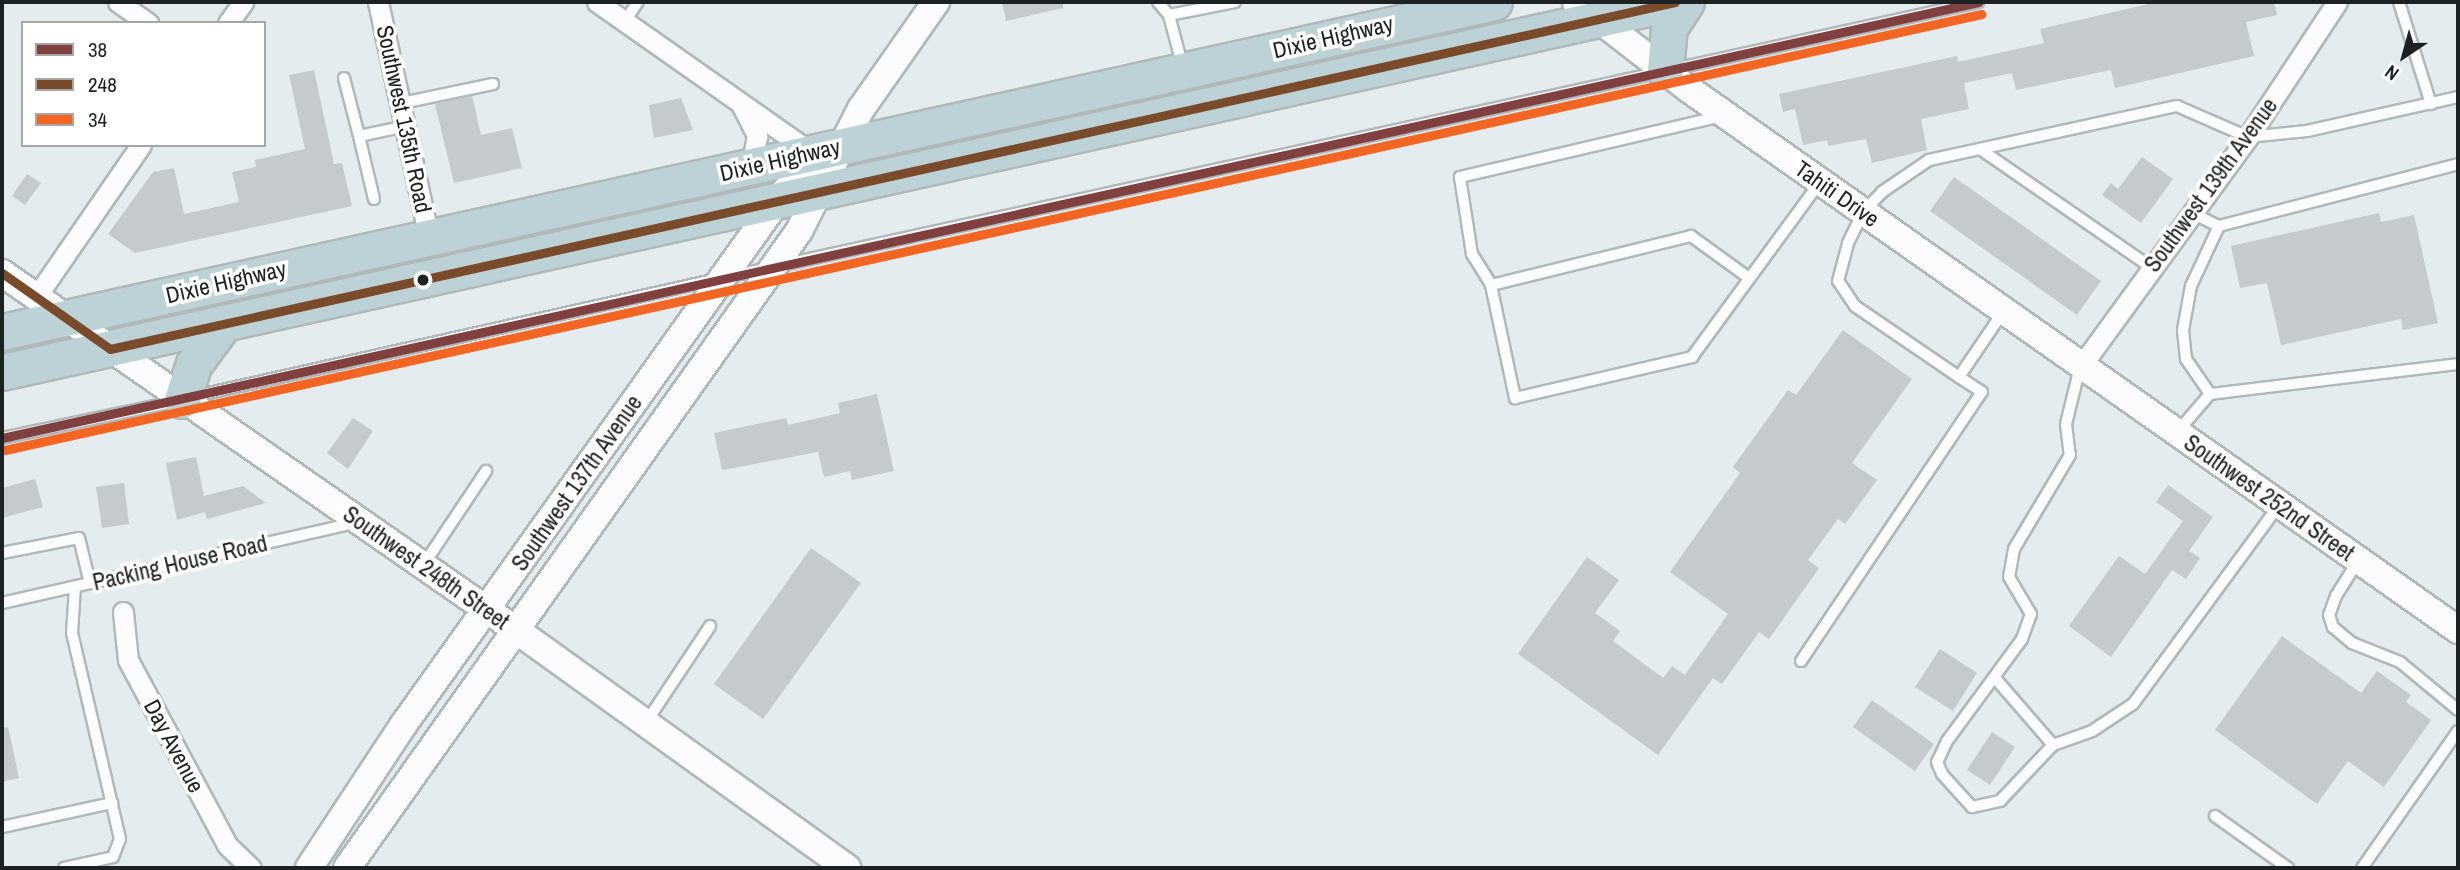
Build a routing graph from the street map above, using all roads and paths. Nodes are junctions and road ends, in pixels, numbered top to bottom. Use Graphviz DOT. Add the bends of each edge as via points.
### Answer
graph roads {
  1 [pos="118,2"];
  2 [pos="243,2"];
  3 [pos="378,2"];
  4 [pos="597,2"];
  5 [pos="638,2"];
  6 [pos="936,2"];
  7 [pos="1158,2"];
  8 [pos="1235,2"];
  9 [pos="1494,2"];
  10 [pos="1675,2"];
  11 [pos="1686,2"];
  12 [pos="1978,2"];
  13 [pos="2337,2"];
  14 [pos="2399,2"];
  15 [pos="1440,8"];
  16 [pos="1586,10"];
  17 [pos="1170,15"];
  18 [pos="145,21"];
  19 [pos="229,21"];
  20 [pos="625,21"];
  21 [pos="1665,70"];
  22 [pos="1184,71"];
  23 [pos="344,78"];
  24 [pos="493,85"];
  25 [pos="2458,97"];
  26 [pos="402,103"];
  27 [pos="2431,104"];
  28 [pos="742,106"];
  29 [pos="1726,115"];
  30 [pos="407,126"];
  31 [pos="359,136"];
  32 [pos="2248,137"];
  33 [pos="140,147"];
  34 [pos="830,149"];
  35 [pos="1980,149"];
  36 [pos="957,161"];
  37 [pos="2458,164"];
  38 [pos="751,166"];
  39 [pos="1820,182"];
  40 [pos="823,190"];
  41 [pos="374,199"];
  42 [pos="778,200"];
  43 [pos="1863,212"];
  44 [pos="2192,213"];
  45 [pos="2220,226"];
  46 [pos="429,237"];
  47 [pos="773,268"];
  48 [pos="2152,268"];
  49 [pos="2,273"];
  50 [pos="722,278"];
  51 [pos="1749,278"];
  52 [pos="1492,286"];
  53 [pos="36,297"];
  54 [pos="2004,311"];
  55 [pos="65,317"];
  56 [pos="224,323"];
  57 [pos="2,332"];
  58 [pos="110,349"];
  59 [pos="2458,364"];
  60 [pos="2081,366"];
  61 [pos="2,372"];
  62 [pos="1959,377"];
  63 [pos="2210,394"];
  64 [pos="182,400"];
  65 [pos="2176,433"];
  66 [pos="2,438"];
  67 [pos="486,471"];
  68 [pos="2279,505"];
  69 [pos="359,522"];
  70 [pos="2,552"];
  71 [pos="2358,560"];
  72 [pos="422,566"];
  73 [pos="90,583"];
  74 [pos="75,587"];
  75 [pos="2,591"];
  76 [pos="3,603"];
  77 [pos="486,610"];
  78 [pos="123,612"];
  79 [pos="710,626"];
  80 [pos="516,630"];
  81 [pos="2458,630"];
  82 [pos="1801,661"];
  83 [pos="1995,678"];
  84 [pos="2458,710"];
  85 [pos="645,724"];
  86 [pos="2458,731"];
  87 [pos="2053,745"];
  88 [pos="112,803"];
  89 [pos="2215,816"];
  90 [pos="2,827"];
  91 [pos="64,868"];
  92 [pos="251,868"];
  93 [pos="309,868"];
  94 [pos="347,868"];
  95 [pos="847,868"];
  96 [pos="2287,868"];
  97 [pos="2362,868"];
  1 -- 18 [label="street"];
  2 -- 19 [label="street"];
  3 -- 26 [label="street, Southwest 135th Road"];
  4 -- 20 [label="street"];
  5 -- 20 [label="lane"];
  6 -- 34 [label="street, Southwest 137th Avenue"];
  7 -- 17 [label="lane"];
  8 -- 17 [label="lane"];
  9 -- 15 [label="highway, Dixie Highway"];
  10 -- 16 [label="highway, Dixie Highway"];
  11 -- 21 [label="highway" via="1669,27"];
  12 -- 21 [label="lane"];
  13 -- 32 [label="street, Southwest 139th Avenue"];
  14 -- 27 [label="lane"];
  15 -- 22 [label="highway, Dixie Highway"];
  16 -- 21 [label="street, Tahiti Drive"];
  16 -- 36 [label="highway, Dixie Highway"];
  17 -- 22 [label="lane"];
  20 -- 28 [label="street"];
  21 -- 29 [label="street, Tahiti Drive"];
  21 -- 47 [label="lane"];
  22 -- 34 [label="highway, Dixie Highway"];
  22 -- 36 [label="highway" via="1169,92 1154,98 1012,128"];
  23 -- 31 [label="lane"];
  24 -- 26 [label="lane"];
  25 -- 27 [label="lane"];
  26 -- 30 [label="street, Southwest 135th Road"];
  27 -- 32 [label="lane" via="2307,131"];
  28 -- 34 [label="street"];
  28 -- 38 [label="street" via="757,136"];
  29 -- 39 [label="street, Tahiti Drive"];
  29 -- 52 [label="lane" via="1460,177 1472,254"];
  30 -- 31 [label="lane"];
  30 -- 46 [label="street, Southwest 135th Road"];
  31 -- 41 [label="lane"];
  32 -- 35 [label="lane" via="2177,106"];
  32 -- 44 [label="street, Southwest 139th Avenue"];
  33 -- 53 [label="street"];
  34 -- 38 [label="highway, Dixie Highway"];
  34 -- 40 [label="street, Southwest 137th Avenue"];
  34 -- 42 [label="street, Southwest 137th Avenue"];
  35 -- 43 [label="lane" via="1929,160 1882,192"];
  35 -- 48 [label="lane"];
  36 -- 40 [label="highway, Dixie Highway"];
  37 -- 45 [label="lane"];
  38 -- 46 [label="highway, Dixie Highway"];
  39 -- 43 [label="street, Tahiti Drive"];
  39 -- 51 [label="lane"];
  40 -- 42 [label="highway, Dixie Highway"];
  40 -- 47 [label="street, Southwest 137th Avenue"];
  42 -- 50 [label="street, Southwest 137th Avenue"];
  42 -- 56 [label="highway, Dixie Highway"];
  43 -- 54 [label="street, Tahiti Drive"];
  43 -- 62 [label="lane" via="1848,243 1838,281 1855,306"];
  44 -- 45 [label="lane"];
  44 -- 48 [label="street, Southwest 139th Avenue"];
  45 -- 63 [label="lane" via="2191,286 2183,330 2186,359"];
  46 -- 55 [label="highway, Dixie Highway"];
  47 -- 50 [label="lane"];
  47 -- 80 [label="street, Southwest 137th Avenue"];
  48 -- 60 [label="street, Southwest 139th Avenue"];
  49 -- 53 [label="street, Southwest 248th Street"];
  50 -- 64 [label="lane"];
  50 -- 77 [label="street, Southwest 137th Avenue"];
  51 -- 52 [label="lane" via="1691,236"];
  51 -- 52 [label="lane" via="1692,357 1515,398"];
  53 -- 55 [label="street, Southwest 248th Street"];
  54 -- 60 [label="street, Tahiti Drive"];
  54 -- 62 [label="lane"];
  55 -- 57 [label="highway, Dixie Highway"];
  55 -- 58 [label="street, Southwest 248th Street"];
  56 -- 58 [label="highway, Dixie Highway"];
  56 -- 64 [label="highway" via="194,365"];
  58 -- 61 [label="highway, Dixie Highway"];
  58 -- 64 [label="street, Southwest 248th Street"];
  59 -- 63 [label="lane"];
  60 -- 65 [label="street, Southwest 252nd Street"];
  60 -- 83 [label="lane" via="2066,424 2070,455 2014,549 2009,577 2031,614 2022,639"];
  62 -- 82 [label="lane" via="1982,393"];
  63 -- 65 [label="lane"];
  64 -- 66 [label="lane"];
  64 -- 69 [label="street, Southwest 248th Street"];
  65 -- 68 [label="street, Southwest 252nd Street"];
  67 -- 72 [label="lane"];
  68 -- 71 [label="street, Southwest 252nd Street"];
  68 -- 87 [label="lane" via="2133,704 2092,731"];
  69 -- 72 [label="street, Southwest 248th Street"];
  69 -- 73 [label="lane, Packing House Road"];
  70 -- 73 [label="lane" via="79,538"];
  71 -- 81 [label="street, Southwest 252nd Street"];
  71 -- 84 [label="lane" via="2336,596 2329,615 2333,627 2352,643 2400,662"];
  72 -- 77 [label="street, Southwest 248th Street"];
  73 -- 74 [label="lane, Packing House Road"];
  74 -- 76 [label="lane, Packing House Road"];
  74 -- 88 [label="lane" via="72,634"];
  75 -- 76 [label="lane"];
  77 -- 80 [label="street, Southwest 248th Street"];
  77 -- 93 [label="street, Southwest 137th Avenue" via="319,846"];
  78 -- 92 [label="street, Day Avenue" via="128,660 227,845"];
  79 -- 85 [label="lane"];
  80 -- 85 [label="street, Southwest 248th Street"];
  80 -- 94 [label="street, Southwest 137th Avenue"];
  83 -- 87 [label="lane"];
  83 -- 87 [label="lane" via="1947,741 1937,762 1955,791 1972,807 2000,802"];
  85 -- 95 [label="street, Southwest 248th Street"];
  86 -- 97 [label="lane"];
  88 -- 90 [label="lane"];
  88 -- 91 [label="lane" via="120,839 113,857"];
  89 -- 96 [label="lane"];
}
